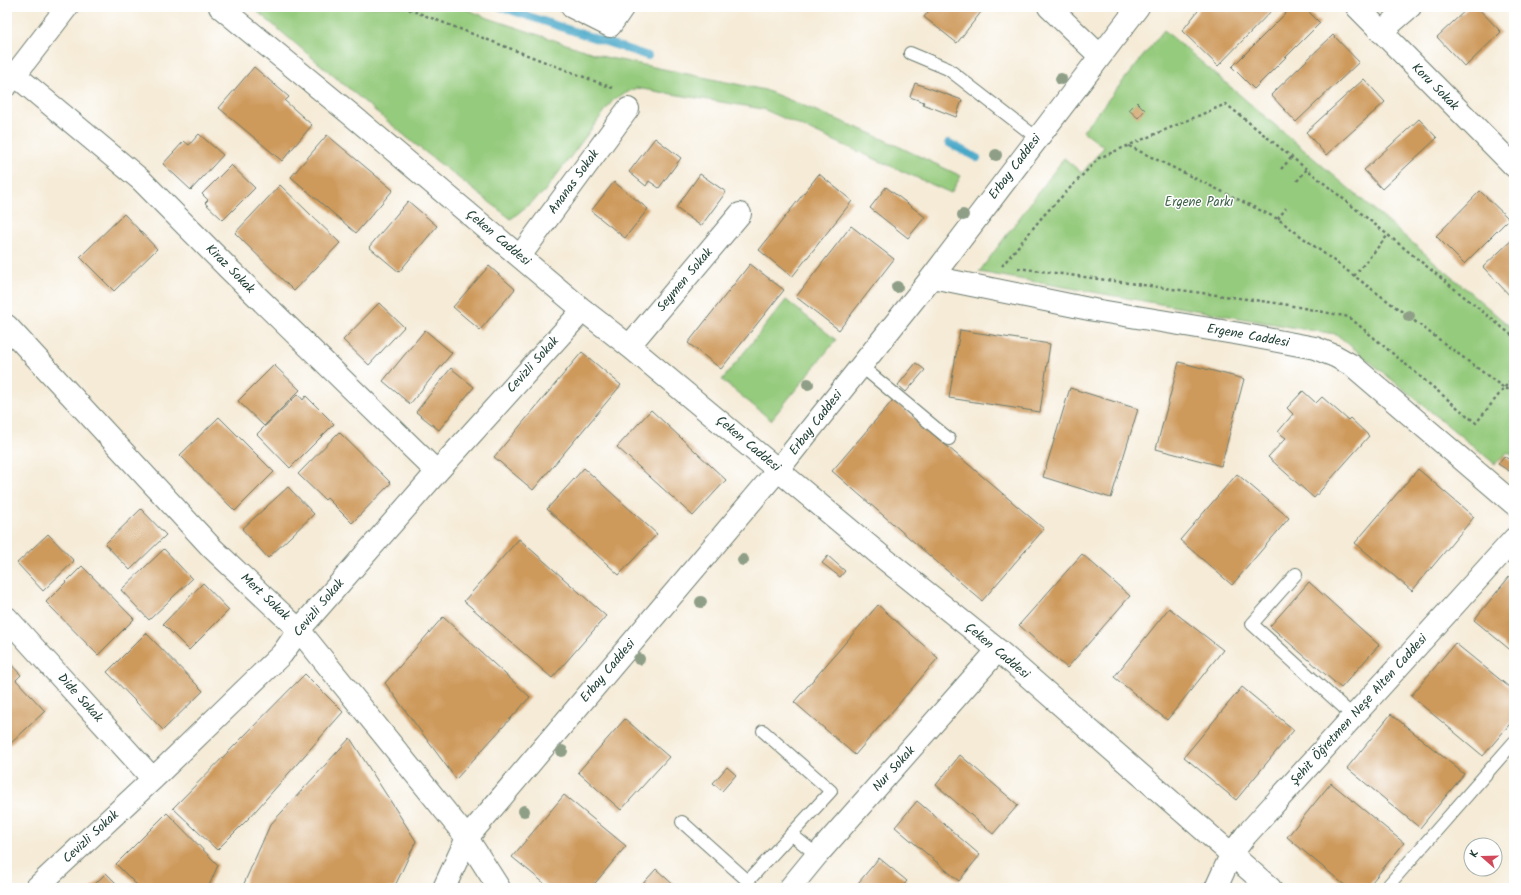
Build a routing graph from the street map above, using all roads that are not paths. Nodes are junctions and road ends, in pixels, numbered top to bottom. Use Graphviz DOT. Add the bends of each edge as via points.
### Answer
graph roads {
  1 [pos="67,7"];
  2 [pos="220,7"];
  3 [pos="572,7"];
  4 [pos="623,7"];
  5 [pos="1048,7"];
  6 [pos="1138,7"];
  7 [pos="1357,7"];
  8 [pos="1410,7"];
  9 [pos="1381,32"];
  10 [pos="910,53"];
  11 [pos="1100,56"];
  12 [pos="11,80"];
  13 [pos="623,99"];
  14 [pos="1037,138"];
  15 [pos="1514,166"];
  16 [pos="740,214"];
  17 [pos="520,256"];
  18 [pos="932,277"];
  19 [pos="583,310"];
  20 [pos="7,326"];
  21 [pos="629,346"];
  22 [pos="861,366"];
  23 [pos="949,439"];
  24 [pos="778,470"];
  25 [pos="437,472"];
  26 [pos="1514,504"];
  27 [pos="1514,539"];
  28 [pos="1296,574"];
  29 [pos="7,618"];
  30 [pos="299,630"];
  31 [pos="998,650"];
  32 [pos="1353,716"];
  33 [pos="763,731"];
  34 [pos="1514,742"];
  35 [pos="153,779"];
  36 [pos="682,822"];
  37 [pos="791,834"];
  38 [pos="467,838"];
  39 [pos="817,855"];
  40 [pos="1231,855"];
  41 [pos="36,888"];
  42 [pos="444,888"];
  43 [pos="499,888"];
  44 [pos="790,888"];
  45 [pos="1216,888"];
  46 [pos="1270,888"];
  47 [pos="1386,888"];
  1 -- 12 [label="street"];
  2 -- 17 [label="street, Çeken Caddesi"];
  3 -- 4 [label="street" via="610,26"];
  5 -- 11 [label="street"];
  6 -- 11 [label="street, Erbay Caddesi"];
  7 -- 9 [label="street, Koru Sokak"];
  8 -- 9 [label="street"];
  9 -- 15 [label="street, Koru Sokak"];
  10 -- 14 [label="lane" via="948,70"];
  11 -- 14 [label="street, Erbay Caddesi"];
  12 -- 25 [label="street, Kiraz Sokak" via="141,180"];
  13 -- 17 [label="street, Ananas Sokak"];
  14 -- 18 [label="street, Erbay Caddesi"];
  16 -- 21 [label="street, Seymen Sokak"];
  17 -- 19 [label="street, Çeken Caddesi"];
  18 -- 22 [label="street, Erbay Caddesi"];
  18 -- 26 [label="street, Ergene Caddesi" via="1094,310 1315,348 1353,366"];
  19 -- 21 [label="street, Çeken Caddesi"];
  19 -- 25 [label="street, Cevizli Sokak"];
  20 -- 30 [label="street, Mert Sokak" via="212,548"];
  21 -- 24 [label="street, Çeken Caddesi"];
  22 -- 23 [label="lane"];
  22 -- 24 [label="street, Erbay Caddesi"];
  24 -- 31 [label="street, Çeken Caddesi"];
  24 -- 38 [label="street, Erbay Caddesi"];
  25 -- 30 [label="street, Cevizli Sokak"];
  27 -- 32 [label="street, Şehit Öğretmen Neşe Alten Caddesi"];
  28 -- 32 [label="lane" via="1252,624"];
  29 -- 35 [label="street, Dide Sokak"];
  30 -- 35 [label="street, Cevizli Sokak" via="282,654"];
  30 -- 38 [label="street, Mert Sokak"];
  31 -- 39 [label="street, Nur Sokak"];
  31 -- 40 [label="street, Çeken Caddesi"];
  32 -- 40 [label="street, Şehit Öğretmen Neşe Alten Caddesi"];
  33 -- 37 [label="lane" via="830,791"];
  34 -- 47 [label="lane"];
  35 -- 41 [label="street, Cevizli Sokak"];
  36 -- 37 [label="lane" via="748,881"];
  37 -- 39 [label="lane"];
  38 -- 42 [label="street, Erbay Caddesi"];
  38 -- 43 [label="street, Mert Sokak"];
  39 -- 44 [label="street, Nur Sokak"];
  40 -- 45 [label="street, Şehit Öğretmen Neşe Alten Caddesi"];
  40 -- 46 [label="street, Çeken Caddesi"];
}
